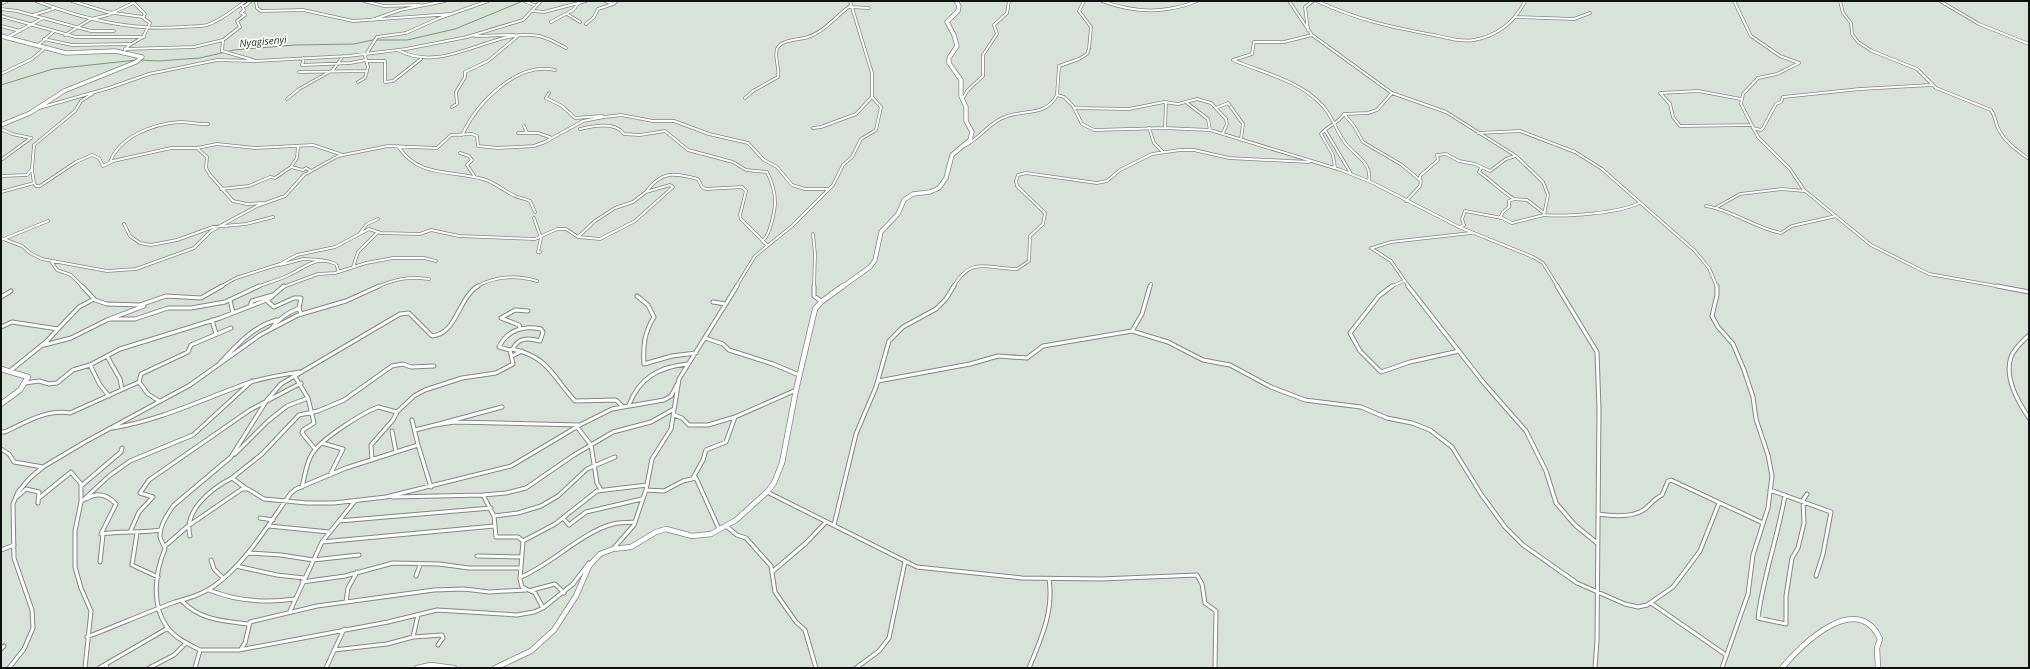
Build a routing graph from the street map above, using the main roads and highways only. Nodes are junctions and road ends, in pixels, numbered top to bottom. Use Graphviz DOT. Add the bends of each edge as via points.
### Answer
graph roads {
  1 [pos="6,1"];
  2 [pos="956,1"];
  3 [pos="1,3"];
  4 [pos="1,36"];
  5 [pos="1,125"];
  6 [pos="1,369"];
  7 [pos="1,404"];
  8 [pos="418,668"];
  9 [pos="454,668"];
  10 [pos="495,668"];
  11 [pos="1782,668"];
  12 [pos="1878,668"];
  1 -- 3 [label="main road"];
  2 -- 10 [label="main road" via="958,11 947,22 954,32 957,43 949,60 961,80 960,92 966,107 966,121 972,132 969,142 952,155 943,184 935,190 906,198 896,217 882,229 875,260 870,267 821,302 813,314 781,468 774,483 736,520 720,530 698,536 675,530 662,530 631,546 600,554 591,562 576,596 554,630 531,651"];
  4 -- 5 [label="main road" via="66,53 121,52 142,57 136,62 64,91 36,109"];
  6 -- 7 [label="main road" via="28,377 26,383"];
  8 -- 9 [label="main road" via="431,665"];
  11 -- 12 [label="main road" via="1801,646 1827,626 1836,621 1847,620 1865,623 1875,628 1880,639 1877,648"];
}
